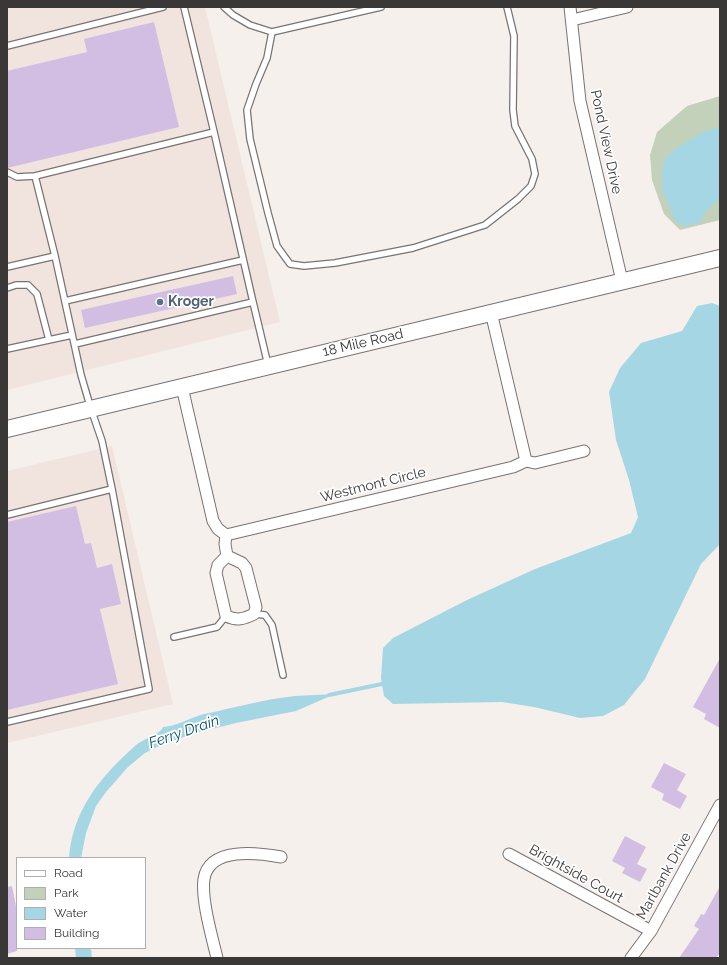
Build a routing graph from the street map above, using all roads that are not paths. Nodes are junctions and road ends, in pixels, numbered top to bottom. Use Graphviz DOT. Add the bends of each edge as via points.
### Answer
graph roads {
  1 [pos="163,7"];
  2 [pos="184,7"];
  3 [pos="224,7"];
  4 [pos="382,7"];
  5 [pos="507,7"];
  6 [pos="570,7"];
  7 [pos="627,7"];
  8 [pos="572,20"];
  9 [pos="272,32"];
  10 [pos="7,46"];
  11 [pos="214,132"];
  12 [pos="7,172"];
  13 [pos="35,176"];
  14 [pos="55,256"];
  15 [pos="720,258"];
  16 [pos="243,260"];
  17 [pos="7,267"];
  18 [pos="622,281"];
  19 [pos="7,288"];
  20 [pos="65,301"];
  21 [pos="253,302"];
  22 [pos="491,312"];
  23 [pos="72,335"];
  24 [pos="49,340"];
  25 [pos="75,344"];
  26 [pos="7,349"];
  27 [pos="268,366"];
  28 [pos="182,387"];
  29 [pos="91,409"];
  30 [pos="7,429"];
  31 [pos="584,451"];
  32 [pos="526,460"];
  33 [pos="112,489"];
  34 [pos="7,515"];
  35 [pos="226,535"];
  36 [pos="227,556"];
  37 [pos="254,614"];
  38 [pos="226,616"];
  39 [pos="174,637"];
  40 [pos="282,675"];
  41 [pos="7,722"];
  42 [pos="720,806"];
  43 [pos="509,854"];
  44 [pos="282,857"];
  45 [pos="650,931"];
  46 [pos="217,958"];
  47 [pos="631,958"];
  1 -- 10 [label="lane"];
  2 -- 11 [label="lane"];
  3 -- 9 [label="lane" via="250,25"];
  4 -- 9 [label="lane"];
  5 -- 9 [label="lane" via="514,36 513,110 516,126 534,166 535,174 531,186 485,225 413,248 335,263 304,266 290,264 277,246 250,139 248,110 267,58"];
  6 -- 8 [label="street, Pond View Drive"];
  7 -- 8 [label="street"];
  8 -- 18 [label="street, Pond View Drive" via="582,108"];
  11 -- 13 [label="lane"];
  11 -- 16 [label="lane"];
  12 -- 13 [label="lane" via="17,177"];
  13 -- 14 [label="lane"];
  14 -- 17 [label="lane"];
  14 -- 20 [label="lane"];
  15 -- 18 [label="main road, 18 Mile Road"];
  16 -- 20 [label="lane"];
  16 -- 21 [label="lane"];
  18 -- 22 [label="main road, 18 Mile Road"];
  19 -- 24 [label="lane" via="28,285 37,294"];
  20 -- 23 [label="lane"];
  21 -- 25 [label="lane"];
  21 -- 27 [label="lane"];
  22 -- 27 [label="main road, 18 Mile Road"];
  22 -- 32 [label="street"];
  23 -- 24 [label="lane"];
  23 -- 25 [label="lane"];
  24 -- 26 [label="lane"];
  25 -- 29 [label="lane"];
  27 -- 28 [label="main road, 18 Mile Road"];
  28 -- 29 [label="main road, 18 Mile Road"];
  28 -- 35 [label="street" via="213,521"];
  29 -- 30 [label="main road, 18 Mile Road"];
  29 -- 33 [label="lane" via="102,441"];
  31 -- 32 [label="street, Westmont Circle" via="536,463"];
  32 -- 35 [label="street, Westmont Circle" via="513,467"];
  33 -- 34 [label="lane"];
  33 -- 41 [label="lane" via="149,689"];
  35 -- 36 [label="street"];
  36 -- 37 [label="street" via="242,562 246,568 256,607"];
  36 -- 38 [label="street" via="218,565 216,573"];
  37 -- 38 [label="street" via="239,620"];
  37 -- 40 [label="lane" via="265,616 272,625"];
  38 -- 39 [label="lane" via="217,627"];
  42 -- 45 [label="street, Marlbank Drive"];
  43 -- 45 [label="street, Brightside Court"];
  44 -- 46 [label="street" via="243,853 225,856 213,862 207,869 204,894"];
  45 -- 47 [label="street, Marlbank Drive"];
}
